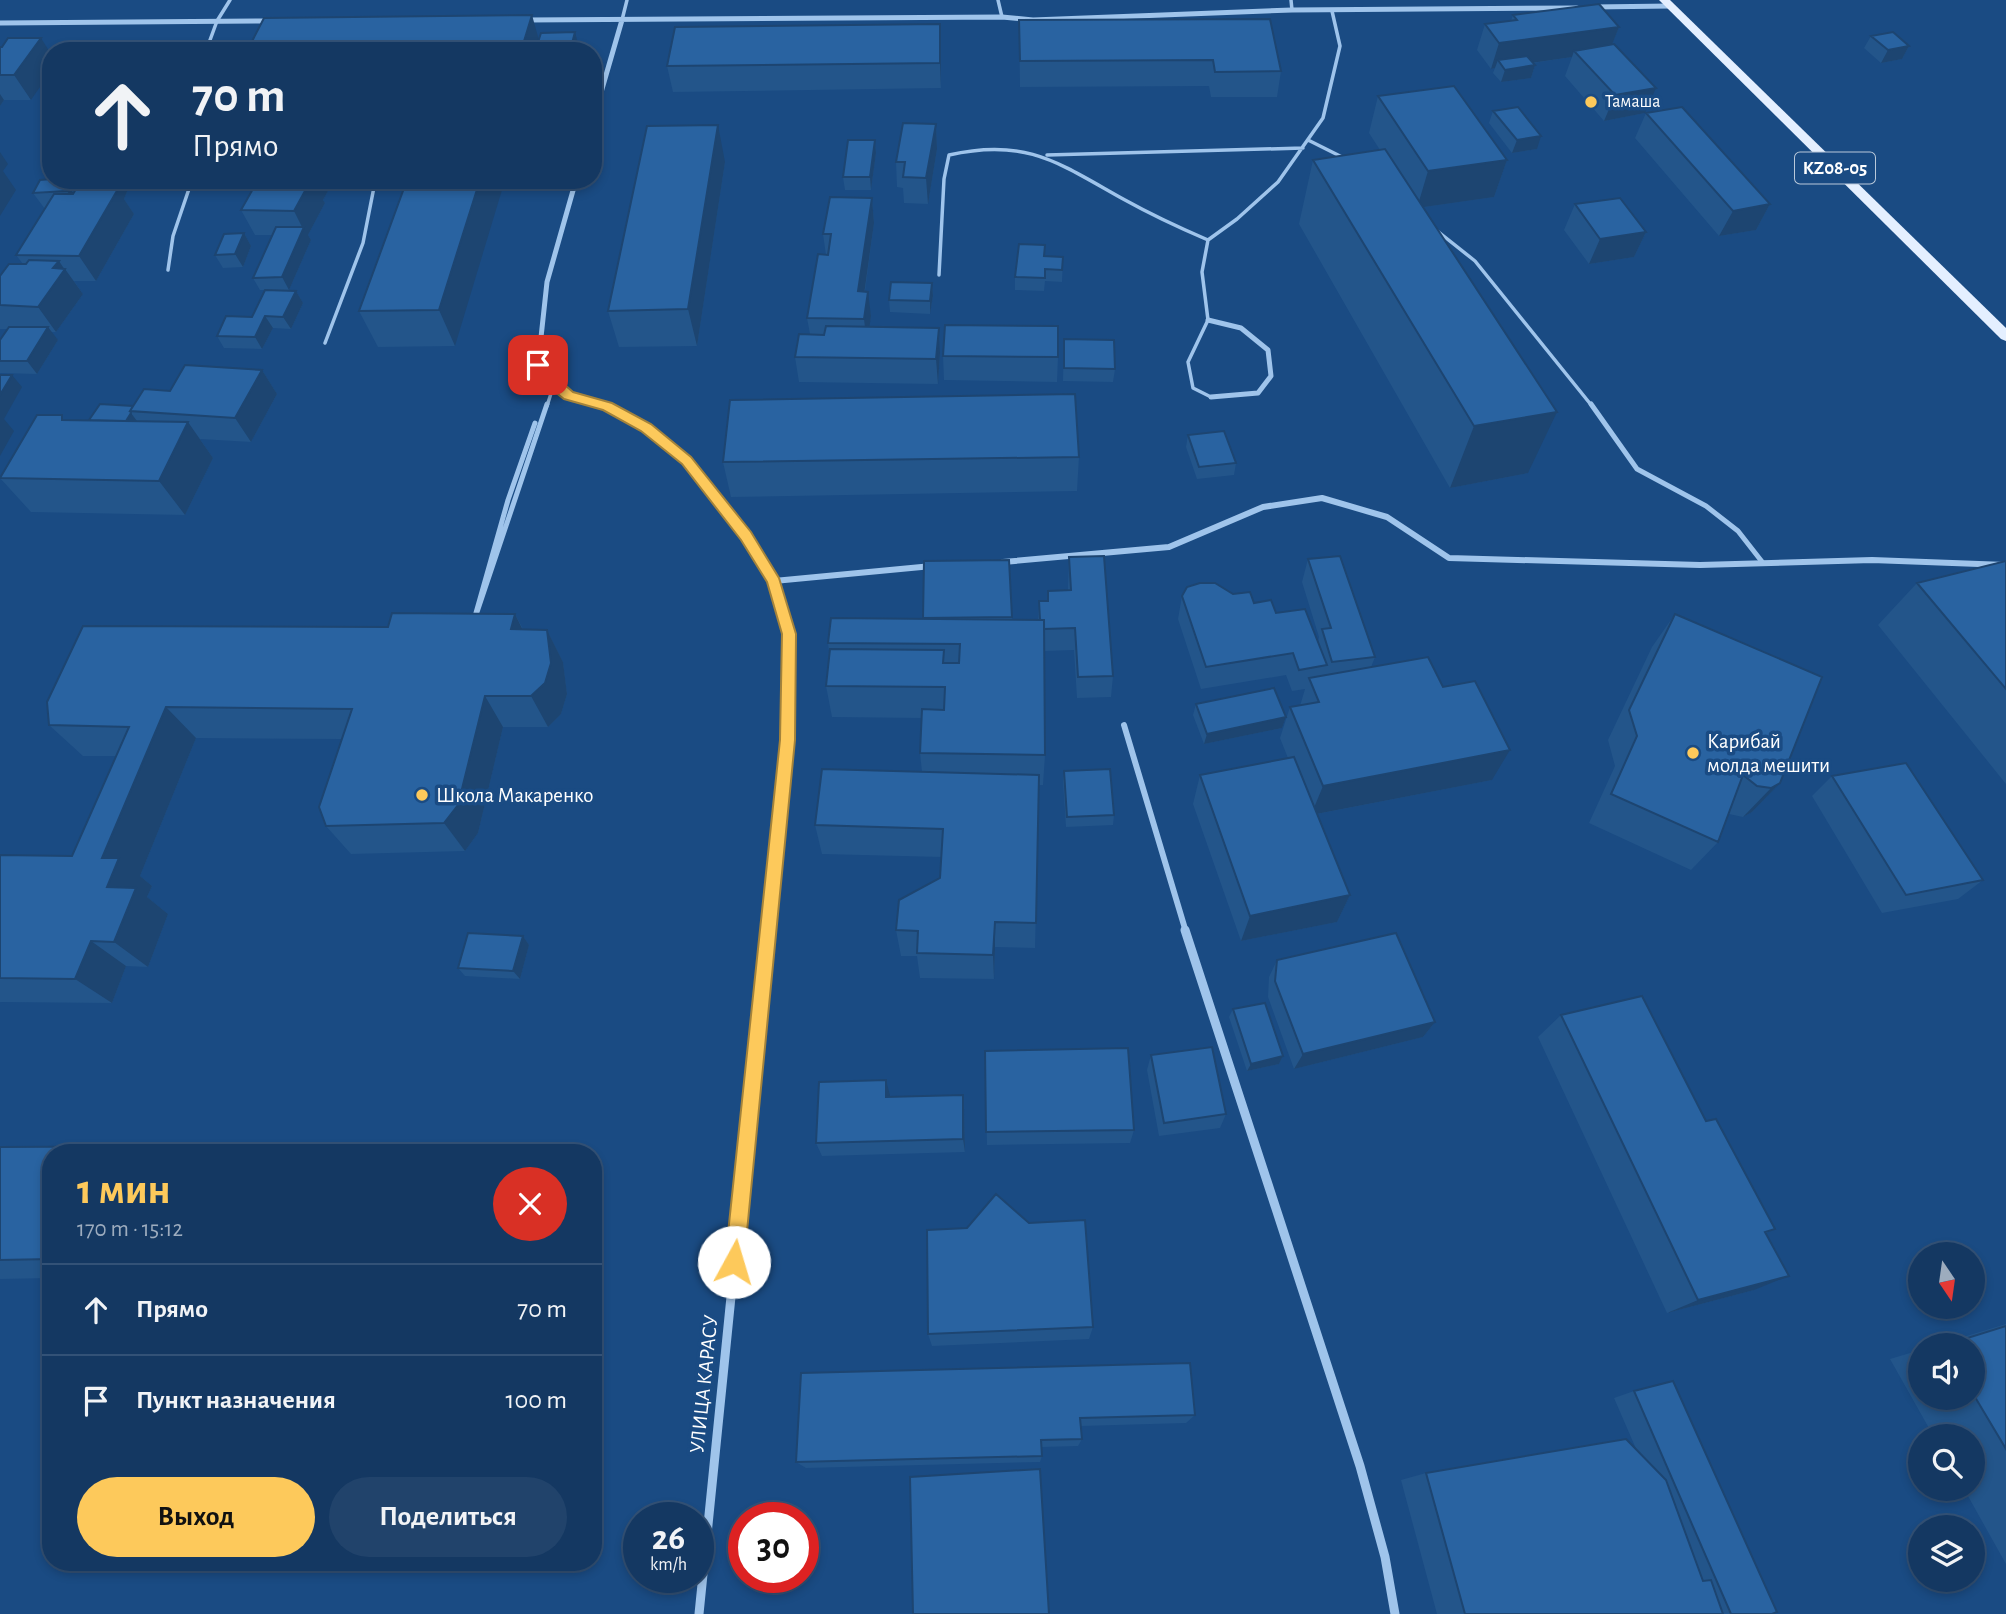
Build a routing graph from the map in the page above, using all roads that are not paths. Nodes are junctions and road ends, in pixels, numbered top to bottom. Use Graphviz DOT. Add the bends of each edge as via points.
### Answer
graph roads {
  1 [pos="230,0"];
  2 [pos="627,0"];
  3 [pos="998,0"];
  4 [pos="1291,0"];
  5 [pos="1667,3"];
  6 [pos="1292,10"];
  7 [pos="1332,11"];
  8 [pos="1002,17"];
  9 [pos="524,20"];
  10 [pos="622,20"];
  11 [pos="217,21"];
  12 [pos="273,21"];
  13 [pos="0,23"];
  14 [pos="209,42"];
  15 [pos="602,89"];
  16 [pos="1308,140"];
  17 [pos="1303,148"];
  18 [pos="1044,155"];
  19 [pos="1350,162"];
  20 [pos="189,189"];
  21 [pos="374,189"];
  22 [pos="573,189"];
  23 [pos="1435,229"];
  24 [pos="1208,240"];
  25 [pos="168,270"];
  26 [pos="939,275"];
  27 [pos="1208,320"];
  28 [pos="2006,336"];
  29 [pos="325,343"];
  30 [pos="554,384"];
  31 [pos="1211,397"];
  32 [pos="535,423"];
  33 [pos="999,562"];
  34 [pos="1763,563"];
  35 [pos="2006,565"];
  36 [pos="944,566"];
  37 [pos="774,582"];
  38 [pos="1124,724"];
  39 [pos="699,1614"];
  40 [pos="1395,1614"];
  1 -- 11 [label="lane"];
  2 -- 10 [label="lane"];
  3 -- 8 [label="lane"];
  4 -- 6 [label="lane"];
  5 -- 7 [label="street"];
  5 -- 28 [label="main road, KZ08-05"];
  6 -- 7 [label="street"];
  6 -- 8 [label="street" via="1033,20"];
  7 -- 16 [label="lane" via="1340,46 1323,118"];
  8 -- 10 [label="street"];
  9 -- 10 [label="street"];
  10 -- 15 [label="street"];
  11 -- 12 [label="street"];
  11 -- 13 [label="street"];
  11 -- 14 [label="lane"];
  16 -- 17 [label="lane"];
  16 -- 19 [label="lane"];
  17 -- 18 [label="lane"];
  17 -- 24 [label="lane" via="1278,182"];
  18 -- 24 [label="lane"];
  18 -- 26 [label="lane" via="994,145 949,155"];
  20 -- 25 [label="lane" via="173,236"];
  21 -- 29 [label="lane" via="363,243"];
  22 -- 30 [label="street" via="547,282 539,347 538,365"];
  23 -- 34 [label="lane" via="1475,261 1587,399 1637,470 1706,506 1738,531"];
  24 -- 27 [label="lane" via="1202,272"];
  27 -- 31 [label="lane" via="1188,362 1193,388"];
  27 -- 31 [label="street" via="1241,328 1268,350 1271,376 1258,393"];
  30 -- 32 [label="lane" via="470,634"];
  30 -- 37 [label="street, УЛИЦА КАРАСУ" via="568,396 607,407 646,428 687,461 746,536"];
  33 -- 34 [label="street" via="1169,547 1263,507 1322,498 1387,517 1449,558"];
  34 -- 35 [label="street" via="1872,560"];
  36 -- 37 [label="street"];
  37 -- 39 [label="street, УЛИЦА КАРАСУ" via="789,634 787,740"];
  38 -- 40 [label="street" via="1163,863 1360,1465"];
}
